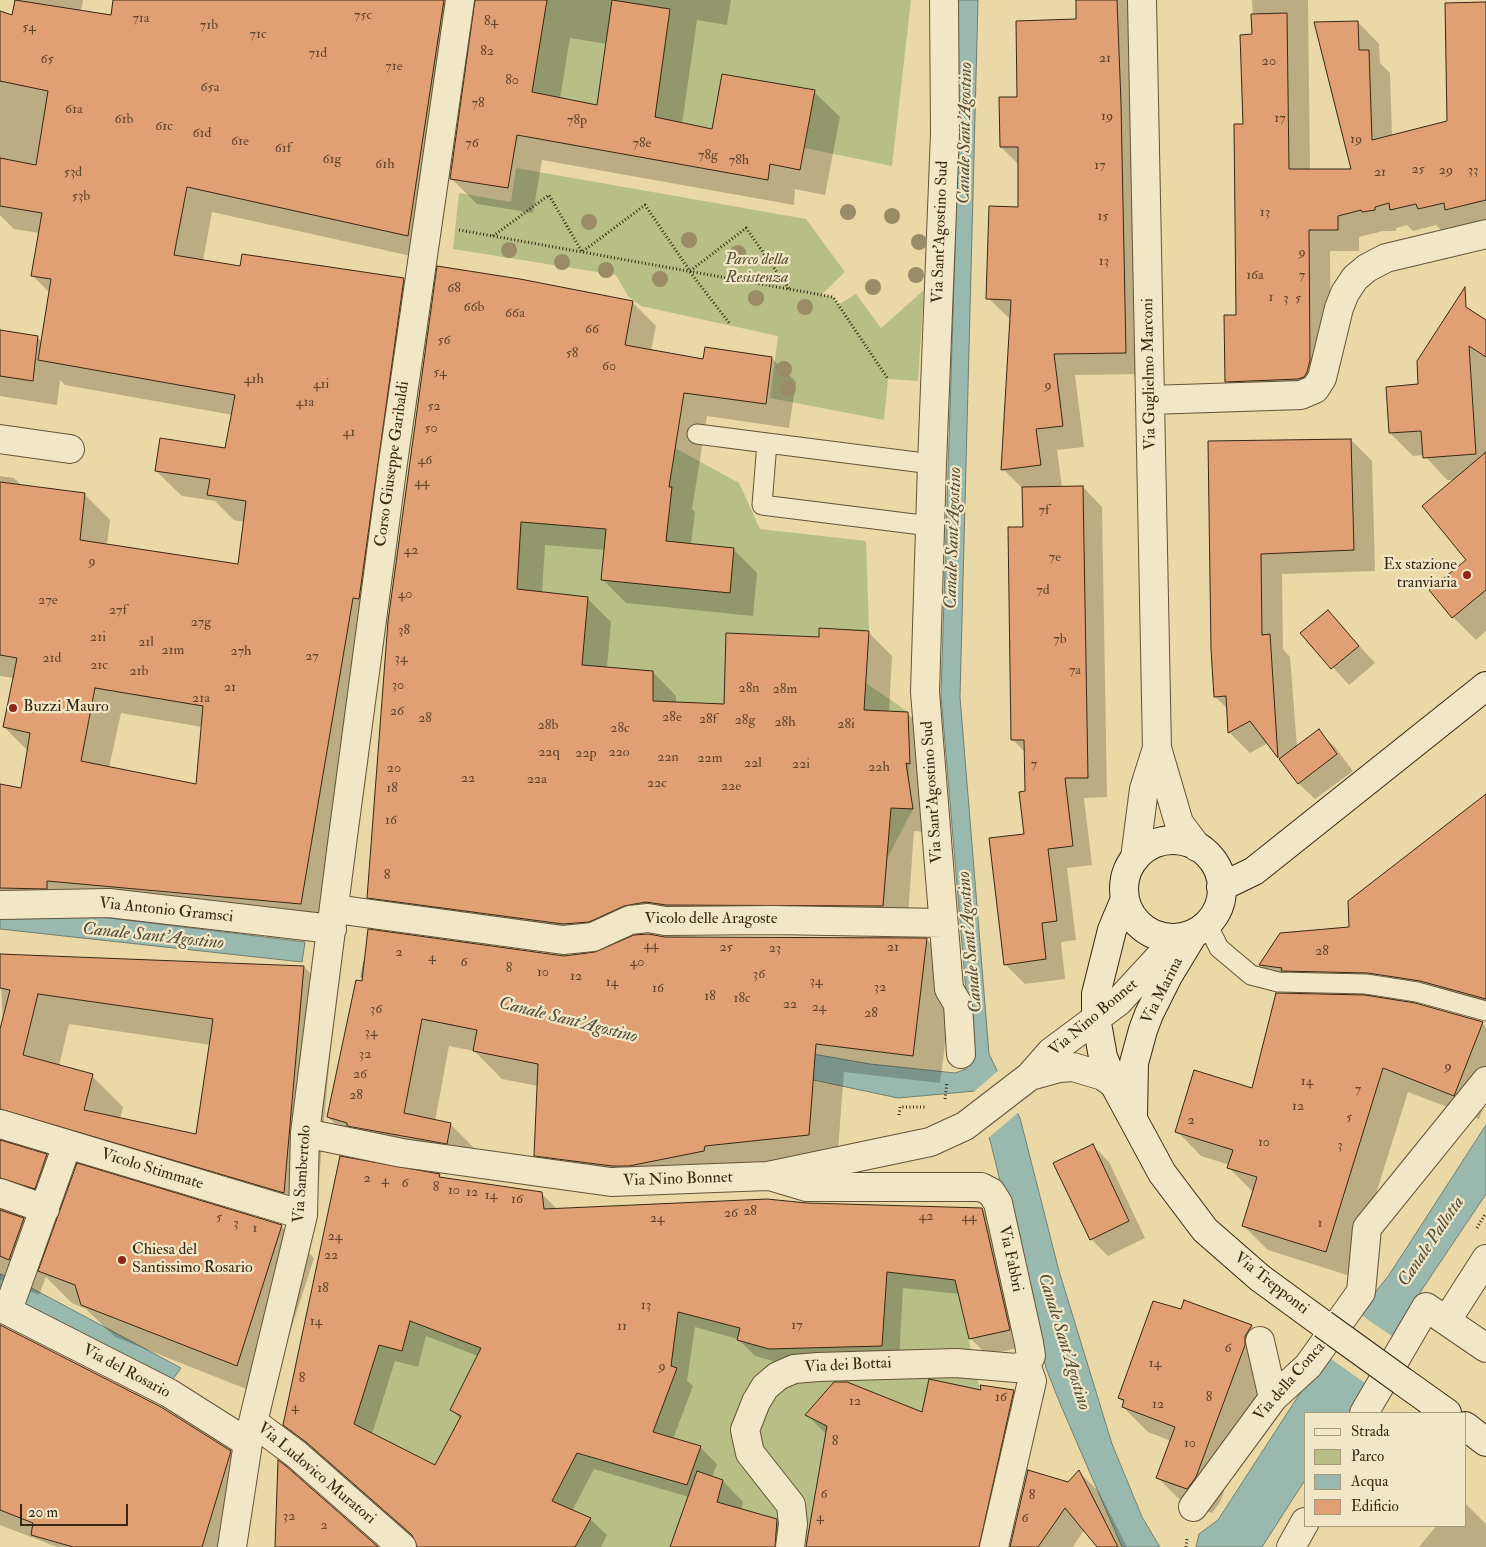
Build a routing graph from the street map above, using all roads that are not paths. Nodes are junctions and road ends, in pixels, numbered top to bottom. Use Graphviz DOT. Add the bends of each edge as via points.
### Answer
graph roads {
  1 [pos="460,0"];
  2 [pos="944,0"];
  3 [pos="1142,0"];
  4 [pos="1486,234"];
  5 [pos="1150,400"];
  6 [pos="696,434"];
  7 [pos="0,439"];
  8 [pos="767,443"];
  9 [pos="70,449"];
  10 [pos="932,464"];
  11 [pos="930,526"];
  12 [pos="1486,686"];
  13 [pos="1156,748"];
  14 [pos="1197,847"];
  15 [pos="1135,858"];
  16 [pos="1221,887"];
  17 [pos="1125,899"];
  18 [pos="0,905"];
  19 [pos="333,919"];
  20 [pos="943,923"];
  21 [pos="1193,932"];
  22 [pos="1486,1011"];
  23 [pos="1096,1018"];
  24 [pos="961,1054"];
  25 [pos="1030,1076"];
  26 [pos="1486,1081"];
  27 [pos="1114,1084"];
  28 [pos="1133,1119"];
  29 [pos="0,1124"];
  30 [pos="305,1133"];
  31 [pos="67,1146"];
  32 [pos="768,1176"];
  33 [pos="0,1193"];
  34 [pos="44,1209"];
  35 [pos="303,1215"];
  36 [pos="1486,1259"];
  37 [pos="10,1290"];
  38 [pos="1436,1314"];
  39 [pos="1260,1340"];
  40 [pos="1486,1348"];
  41 [pos="1026,1365"];
  42 [pos="1273,1398"];
  43 [pos="1365,1412"];
  44 [pos="1446,1412"];
  45 [pos="1466,1427"];
  46 [pos="251,1432"];
  47 [pos="1486,1442"];
  48 [pos="1193,1507"];
  49 [pos="232,1547"];
  50 [pos="402,1547"];
  51 [pos="790,1547"];
  52 [pos="994,1547"];
  1 -- 19 [label="street, Corso Giuseppe Garibaldi"];
  2 -- 10 [label="street, Via Sant'Agostino Sud" via="945,133"];
  3 -- 5 [label="street, Via Guglielmo Marconi"];
  4 -- 5 [label="street" via="1386,258 1355,278 1339,308 1322,378 1315,389 1301,395"];
  5 -- 13 [label="street, Via Guglielmo Marconi"];
  6 -- 8 [label="lane"];
  7 -- 9 [label="street"];
  8 -- 10 [label="lane"];
  8 -- 11 [label="lane" via="762,505"];
  10 -- 11 [label="street, Via Sant'Agostino Sud"];
  11 -- 20 [label="street, Via Sant'Agostino Sud" via="925,692"];
  12 -- 16 [label="street" via="1254,871"];
  13 -- 14 [label="street, Via Guglielmo Marconi" via="1179,823"];
  13 -- 15 [label="street, Via Guglielmo Marconi" via="1144,789"];
  14 -- 15 [label="street" via="1181,842 1164,842 1148,847"];
  14 -- 16 [label="street" via="1218,872"];
  15 -- 17 [label="street" via="1125,878"];
  16 -- 21 [label="street" via="1219,905"];
  17 -- 21 [label="street" via="1132,916 1154,935"];
  17 -- 23 [label="street" via="1103,964 1096,994"];
  18 -- 19 [label="street, Via Antonio Gramsci" via="109,903"];
  19 -- 20 [label="street, Vicolo delle Aragoste" via="563,940 593,937 630,920 648,918 664,921"];
  19 -- 30 [label="street, Via Sambertolo"];
  20 -- 24 [label="street, Via Sant'Agostino Sud" via="949,989 958,1004"];
  21 -- 22 [label="lane" via="1219,948 1251,975 1278,982 1366,984 1417,992"];
  21 -- 23 [label="street, Via Nino Bonnet" via="1118,1002"];
  21 -- 28 [label="street, Via Marina" via="1143,1030 1134,1063"];
  23 -- 25 [label="street, Via Nino Bonnet" via="1051,1052"];
  23 -- 27 [label="street" via="1103,1057"];
  25 -- 27 [label="street, Via Nino Bonnet" via="1073,1067 1103,1076"];
  25 -- 32 [label="street, Via Nino Bonnet" via="964,1126 930,1142"];
  26 -- 42 [label="street, Via della Conca" via="1367,1228 1361,1292 1308,1366"];
  27 -- 28 [label="street"];
  28 -- 44 [label="street, Via Trepponti, bridge" via="1162,1173 1205,1230 1260,1278"];
  29 -- 35 [label="street, Vicolo Stimmate"];
  30 -- 32 [label="street, Via Nino Bonnet" via="402,1153 611,1182"];
  30 -- 35 [label="street, Via Sambertolo"];
  31 -- 34 [label="street"];
  32 -- 41 [label="street, Via Fabbri" via="807,1188 981,1187 991,1192 998,1203 1029,1343 1030,1356"];
  33 -- 34 [label="street"];
  34 -- 37 [label="street"];
  35 -- 46 [label="street, Via Sambertolo"];
  36 -- 38 [label="street"];
  37 -- 46 [label="street, Via del Rosario" via="169,1393"];
  38 -- 40 [label="street"];
  38 -- 43 [label="street"];
  39 -- 42 [label="street"];
  41 -- 51 [label="street, Via dei Bottai" via="1016,1368 956,1363 818,1366 794,1369 778,1376 765,1387 745,1430 750,1453 791,1505 794,1524"];
  41 -- 52 [label="street, Via Fabbri" via="1032,1382"];
  42 -- 48 [label="street, Via della Conca"];
  45 -- 47 [label="street"];
  46 -- 49 [label="street, Via Sambertolo"];
  46 -- 50 [label="street, Via Ludovico Muratori" via="296,1454"];
}
